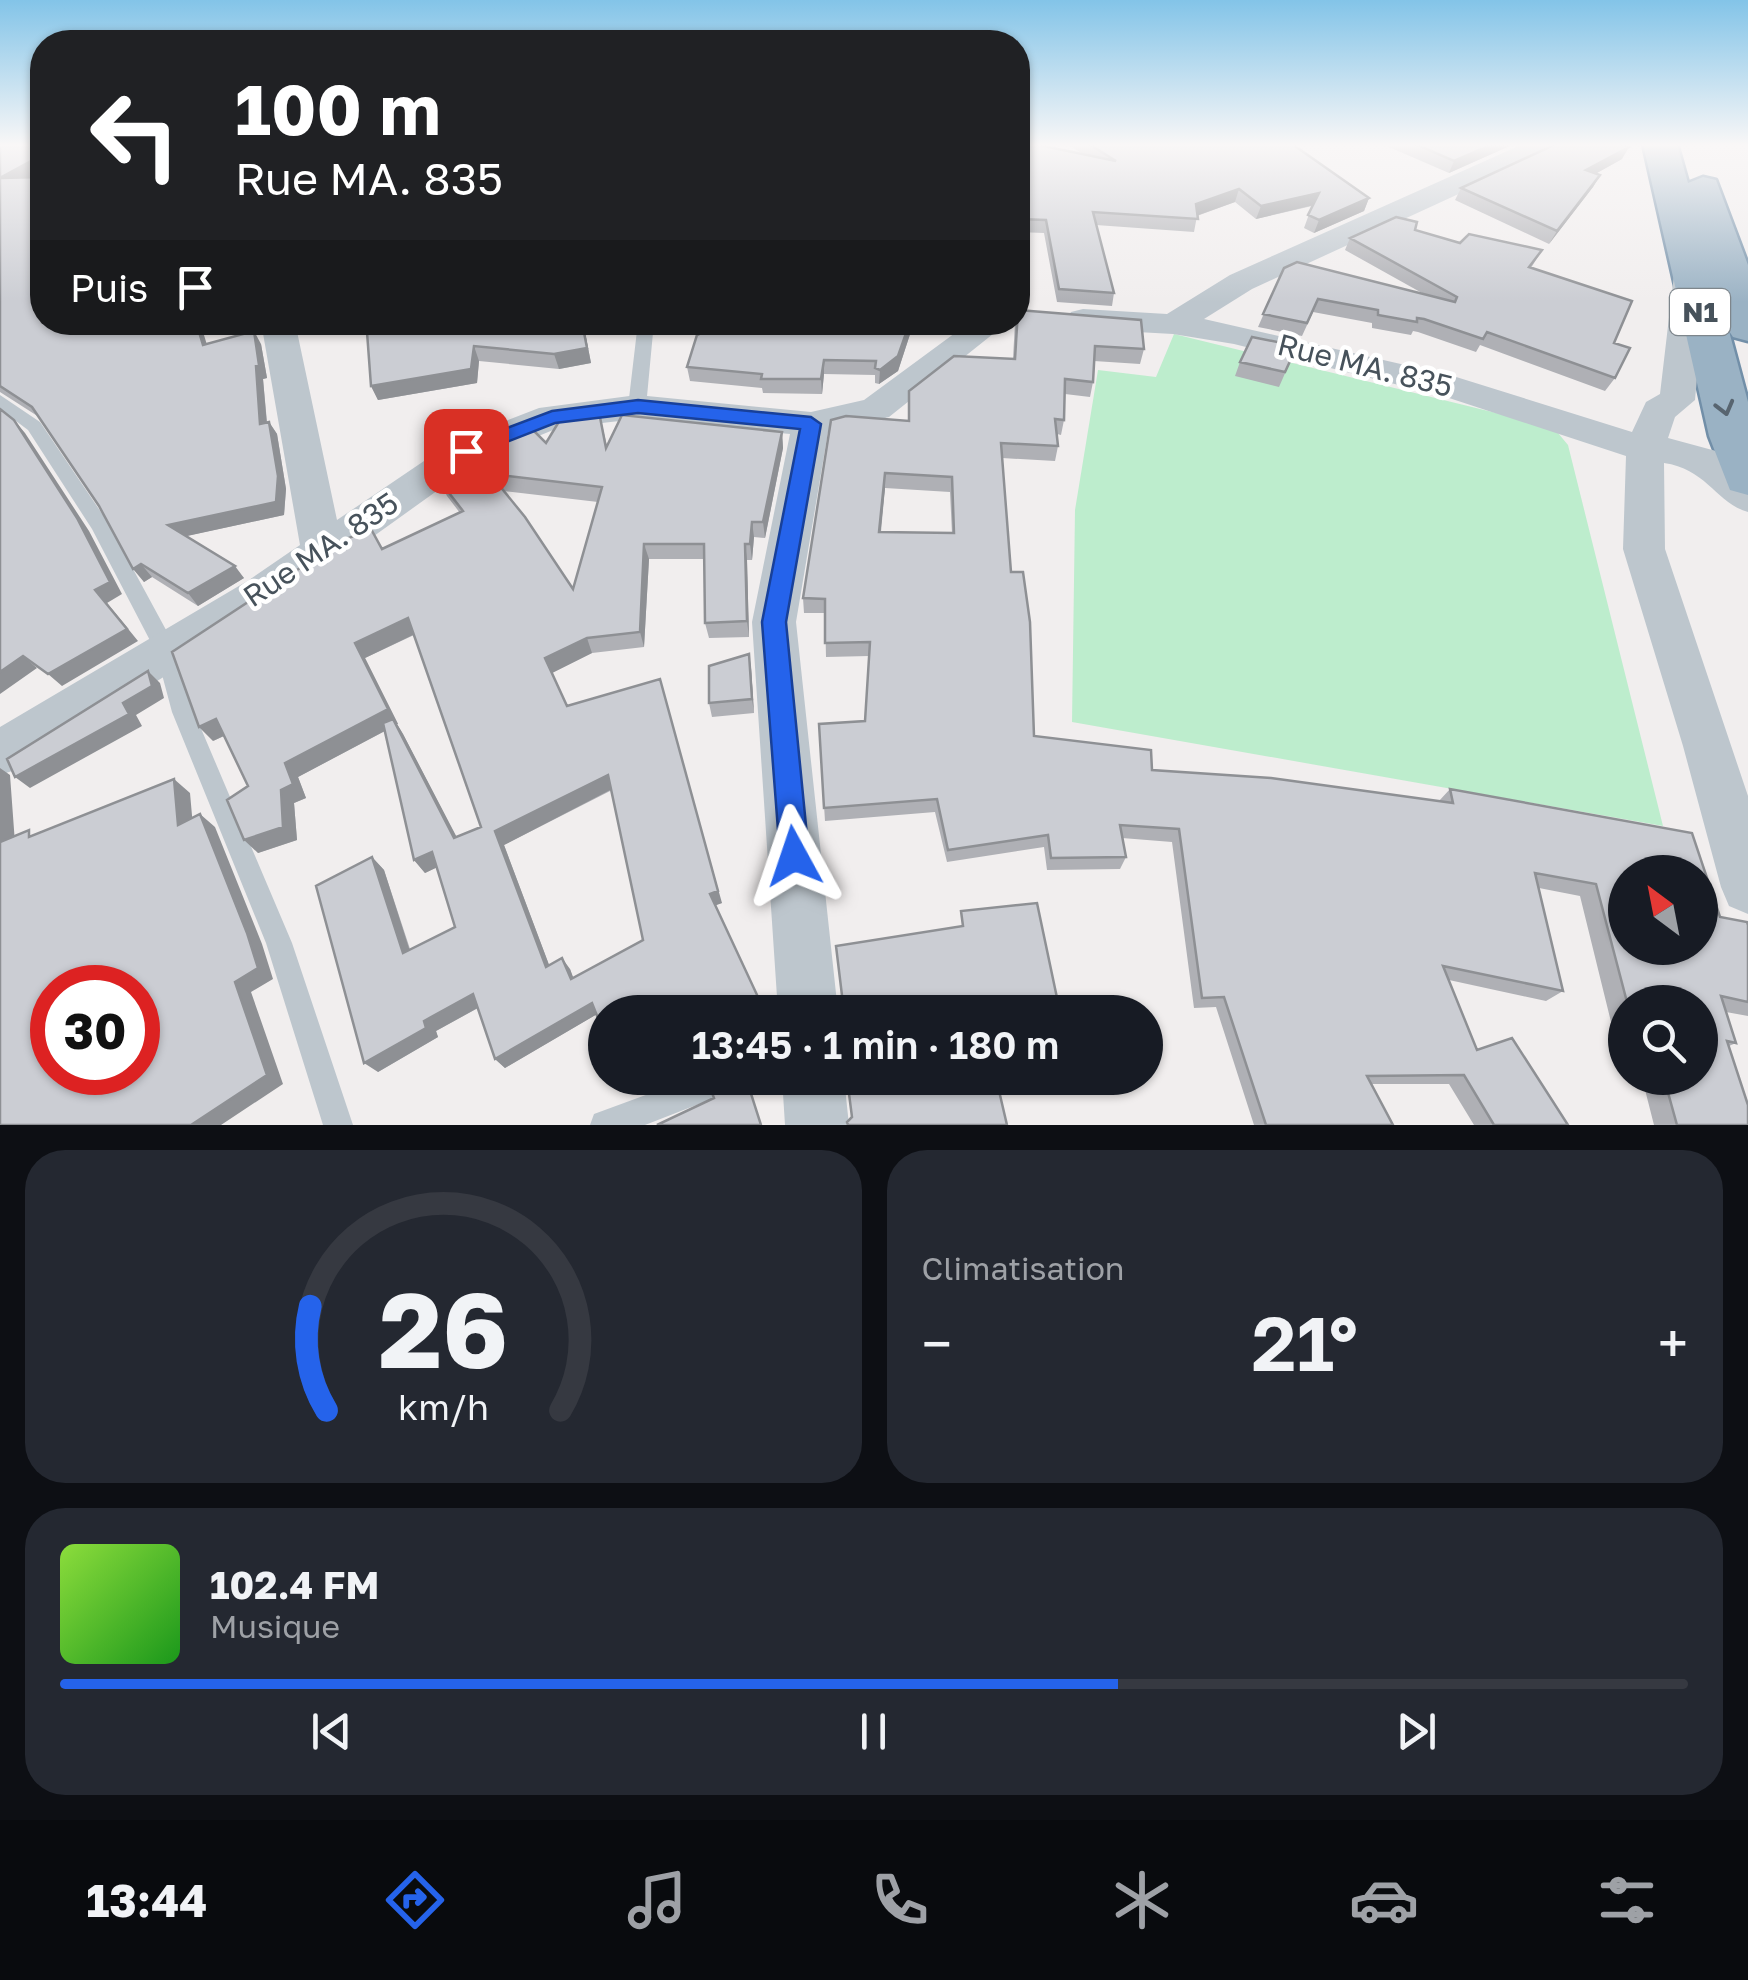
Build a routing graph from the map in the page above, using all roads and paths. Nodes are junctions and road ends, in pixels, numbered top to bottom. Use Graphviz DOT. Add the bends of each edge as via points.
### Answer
graph roads {
  1 [pos="1429,196"];
  2 [pos="1672,196"];
  3 [pos="1707,196"];
  4 [pos="1690,274"];
  5 [pos="1054,318"];
  6 [pos="1173,324"];
  7 [pos="1748,328"];
  8 [pos="281,335"];
  9 [pos="645,335"];
  10 [pos="975,335"];
  11 [pos="0,401"];
  12 [pos="638,407"];
  13 [pos="811,424"];
  14 [pos="1645,450"];
  15 [pos="1748,477"];
  16 [pos="1748,498"];
  17 [pos="322,550"];
  18 [pos="167,652"];
  19 [pos="0,753"];
  20 [pos="1748,888"];
  21 [pos="807,995"];
  22 [pos="685,1095"];
  23 [pos="814,1095"];
  24 [pos="338,1125"];
  25 [pos="605,1125"];
  26 [pos="817,1125"];
  1 -- 6 [label="street" via="1241,282"];
  2 -- 4 [label="highway, N1"];
  3 -- 7 [label="highway, N1"];
  4 -- 14 [label="street" via="1677,400 1659,410"];
  4 -- 15 [label="highway, N1, one-way"];
  5 -- 6 [label="street, Rue MA. 835"];
  6 -- 14 [label="street, Rue MA. 835" via="1453,387"];
  8 -- 17 [label="street"];
  9 -- 12 [label="lane"];
  10 -- 13 [label="street, Rue MA. 835" via="876,409"];
  11 -- 18 [label="lane" via="34,426 100,526"];
  12 -- 13 [label="street, Rue MA. 835"];
  12 -- 17 [label="street, Rue MA. 835" via="552,417 466,451"];
  13 -- 21 [label="street" via="774,622"];
  14 -- 16 [label="street, Rue MA. 835" via="1672,448 1712,465"];
  14 -- 20 [label="street" via="1644,549"];
  17 -- 18 [label="street, Rue MA. 835"];
  18 -- 19 [label="street, Rue MA. 835"];
  18 -- 24 [label="lane" via="183,712 279,943"];
  22 -- 25 [label="lane"];
  23 -- 26 [label="street"];
}
